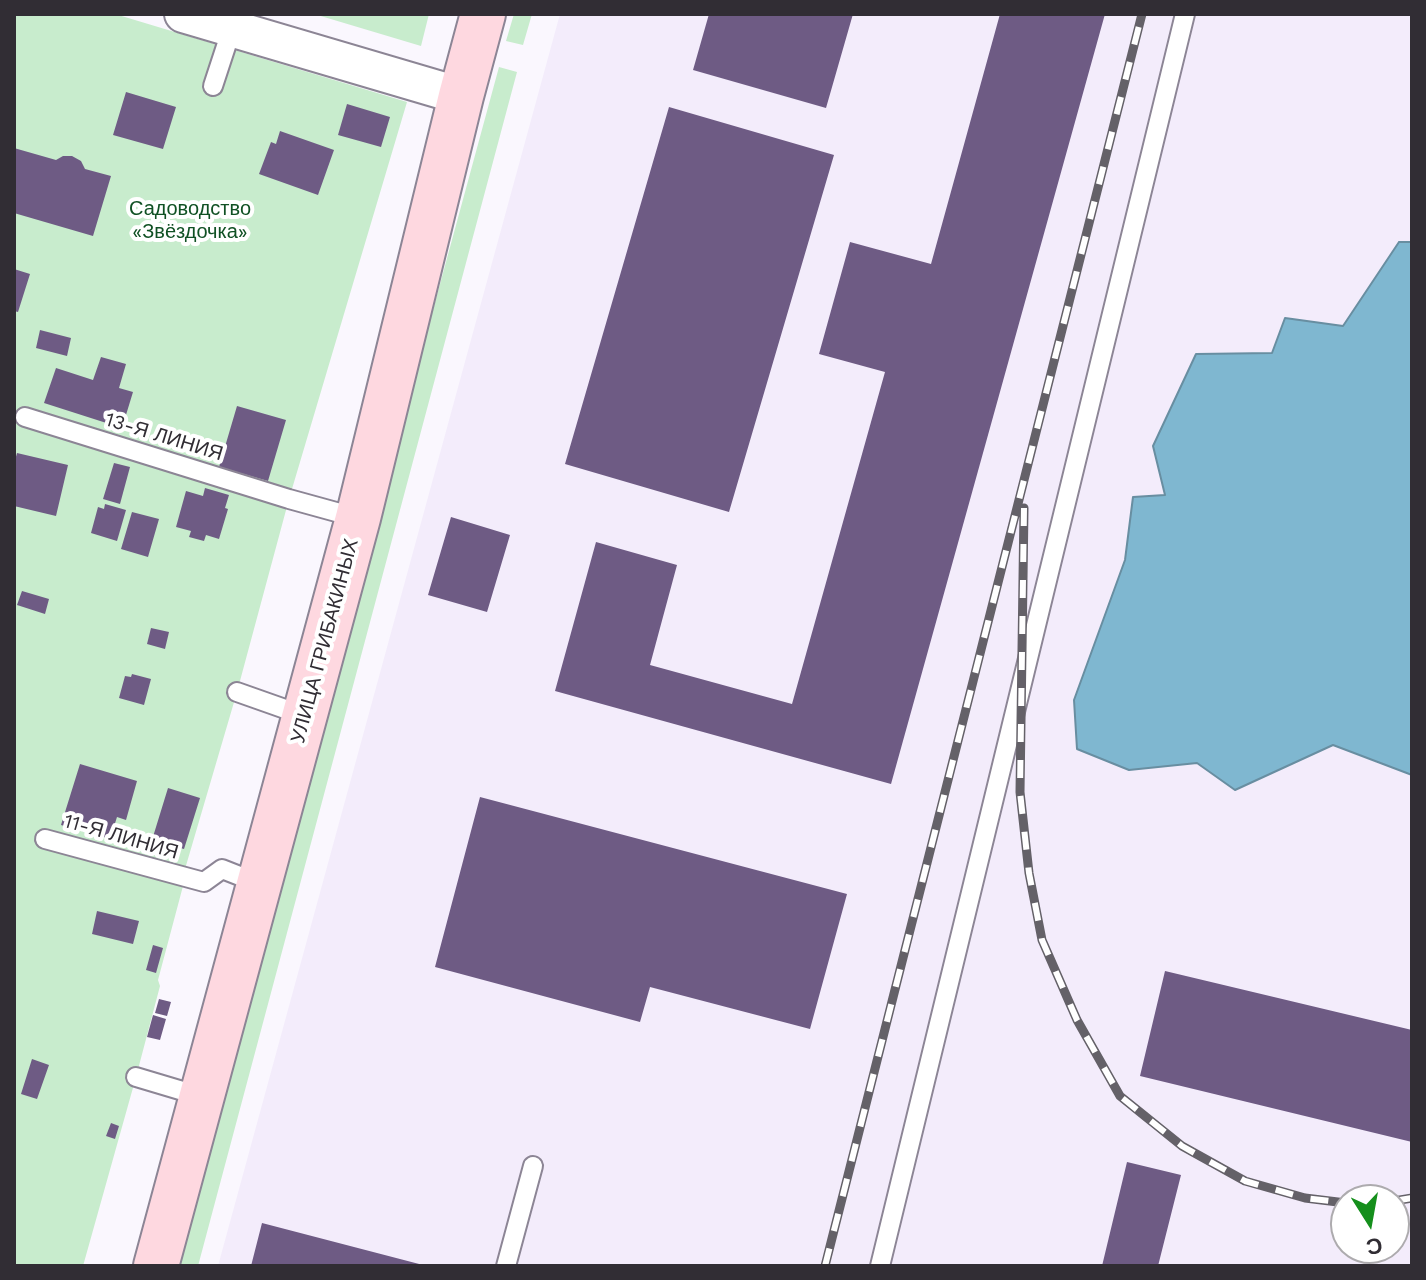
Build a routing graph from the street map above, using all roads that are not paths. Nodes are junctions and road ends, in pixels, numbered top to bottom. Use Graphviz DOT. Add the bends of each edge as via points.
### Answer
graph roads {
  1 [pos="183,14"];
  2 [pos="483,14"];
  3 [pos="1185,14"];
  4 [pos="232,28"];
  5 [pos="213,86"];
  6 [pos="461,96"];
  7 [pos="25,417"];
  8 [pos="358,518"];
  9 [pos="237,692"];
  10 [pos="305,716"];
  11 [pos="45,839"];
  12 [pos="260,884"];
  13 [pos="136,1077"];
  14 [pos="203,1097"];
  15 [pos="533,1166"];
  16 [pos="156,1266"];
  17 [pos="506,1266"];
  18 [pos="880,1266"];
  1 -- 4 [label="street"];
  2 -- 6 [label="street, УЛИЦА ГРИБАКИНЫХ"];
  3 -- 18 [label="lane"];
  4 -- 5 [label="lane"];
  4 -- 6 [label="street"];
  6 -- 8 [label="street, УЛИЦА ГРИБАКИНЫХ"];
  7 -- 8 [label="lane, 13-Я ЛИНИЯ"];
  8 -- 10 [label="street, УЛИЦА ГРИБАКИНЫХ"];
  9 -- 10 [label="lane"];
  10 -- 12 [label="street, УЛИЦА ГРИБАКИНЫХ"];
  11 -- 12 [label="lane, 11-Я ЛИНИЯ" via="204,882 222,869"];
  12 -- 14 [label="street, УЛИЦА ГРИБАКИНЫХ"];
  13 -- 14 [label="lane"];
  14 -- 16 [label="street, УЛИЦА ГРИБАКИНЫХ"];
  15 -- 17 [label="lane"];
}
